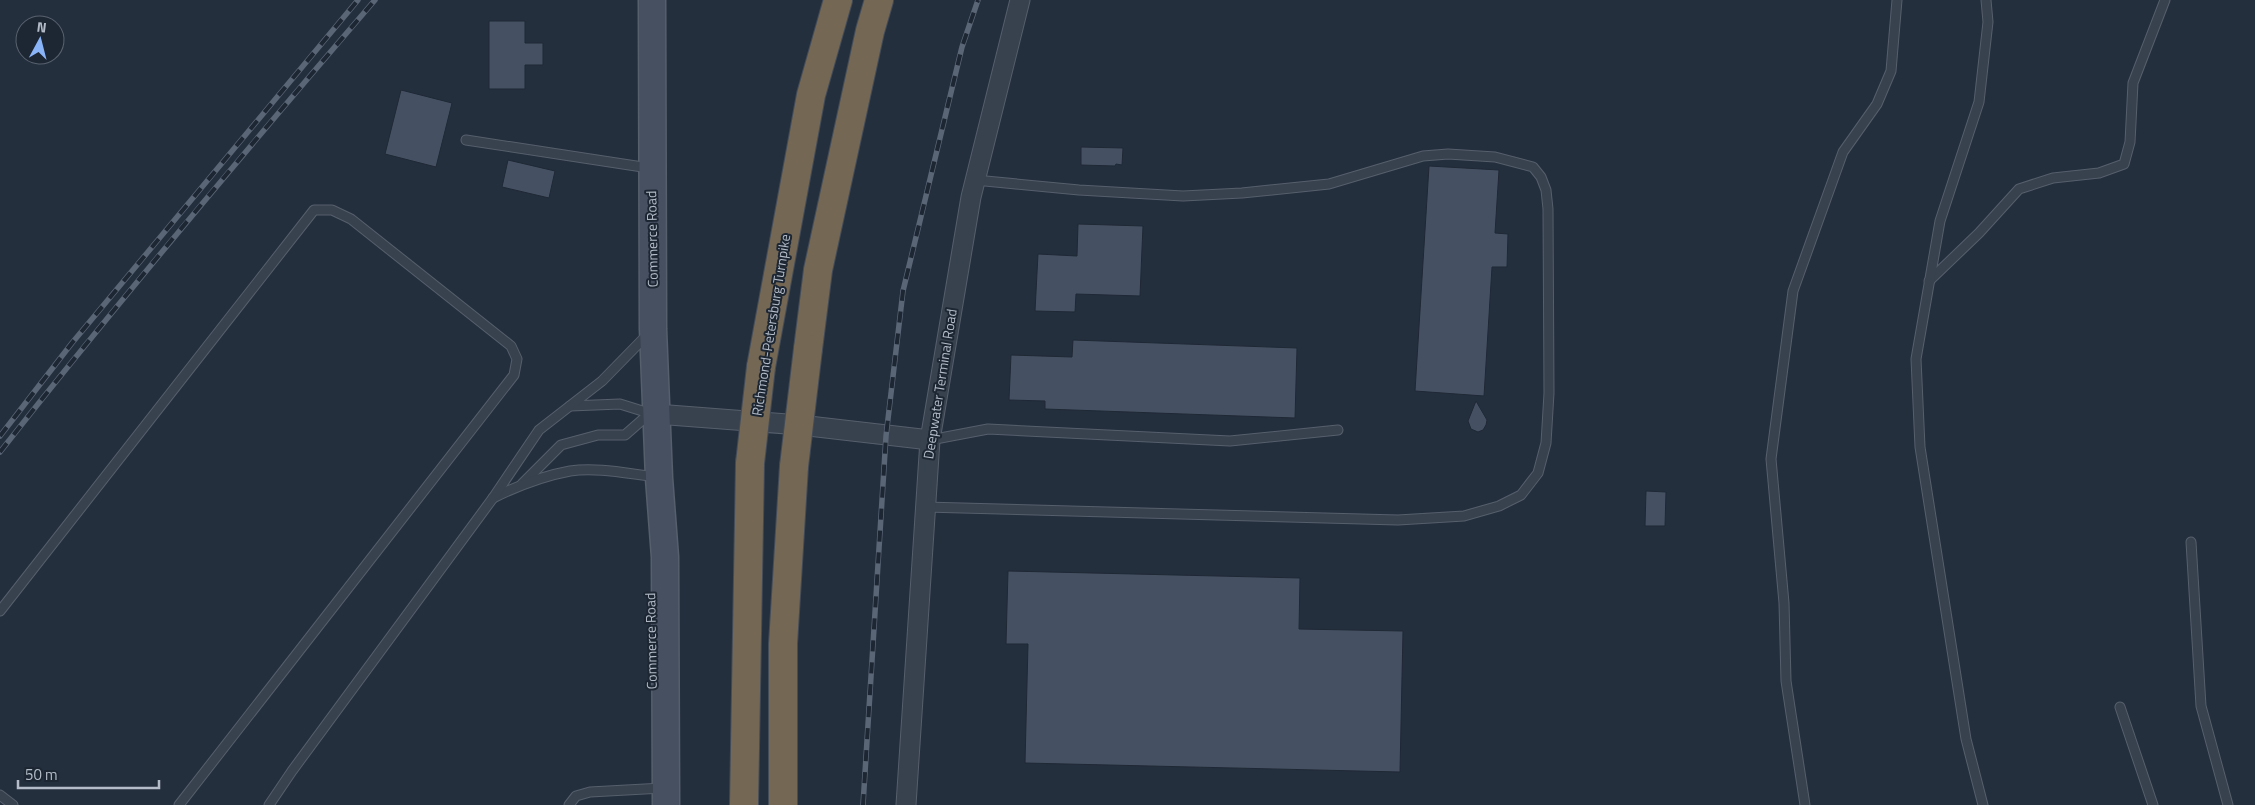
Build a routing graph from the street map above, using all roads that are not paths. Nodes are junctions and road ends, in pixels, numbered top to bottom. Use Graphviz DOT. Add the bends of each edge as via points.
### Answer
graph roads {
  1 [pos="652,0"];
  2 [pos="838,0"];
  3 [pos="879,0"];
  4 [pos="1020,0"];
  5 [pos="1897,0"];
  6 [pos="1986,0"];
  7 [pos="2164,0"];
  8 [pos="466,140"];
  9 [pos="651,168"];
  10 [pos="975,180"];
  11 [pos="1929,281"];
  12 [pos="653,330"];
  13 [pos="569,406"];
  14 [pos="652,414"];
  15 [pos="1338,430"];
  16 [pos="930,440"];
  17 [pos="659,478"];
  18 [pos="521,485"];
  19 [pos="493,498"];
  20 [pos="925,507"];
  21 [pos="2190,542"];
  22 [pos="0,611"];
  23 [pos="2120,707"];
  24 [pos="0,795"];
  25 [pos="660,797"];
  26 [pos="13,805"];
  27 [pos="179,805"];
  28 [pos="269,805"];
  29 [pos="569,805"];
  30 [pos="744,805"];
  31 [pos="783,805"];
  32 [pos="906,805"];
  33 [pos="1805,805"];
  34 [pos="1983,805"];
  35 [pos="2153,805"];
  36 [pos="2228,805"];
  1 -- 9 [label="main road, Commerce Road"];
  2 -- 30 [label="highway, Richmond-Petersburg Turnpike, bridge" via="811,95 761,367 750,462"];
  3 -- 31 [label="highway, bridge" via="818,270 794,466 783,644"];
  4 -- 10 [label="street, Deepwater Terminal Road"];
  5 -- 33 [label="lane" via="1891,71 1877,104 1843,152 1793,291 1771,460 1784,603 1786,681"];
  6 -- 11 [label="lane" via="1988,22 1978,102 1940,221"];
  7 -- 11 [label="lane" via="2133,83 2130,142 2124,164 2099,173 2053,178 2019,189"];
  8 -- 9 [label="lane"];
  9 -- 12 [label="main road, Commerce Road"];
  10 -- 16 [label="street, Deepwater Terminal Road"];
  10 -- 20 [label="lane" via="1183,196 1242,194 1329,184 1423,156 1448,154 1495,158 1532,166 1546,190 1548,209 1549,393 1546,443 1538,473 1521,495 1499,506 1464,516 1398,520"];
  11 -- 34 [label="lane" via="1916,359 1920,447 1966,739"];
  12 -- 13 [label="lane" via="602,381"];
  12 -- 14 [label="main road, Commerce Road"];
  13 -- 14 [label="lane" via="620,404"];
  13 -- 19 [label="lane" via="539,430"];
  14 -- 16 [label="street" via="800,425"];
  14 -- 17 [label="main road, Commerce Road"];
  14 -- 18 [label="lane" via="625,435 598,435 562,445"];
  15 -- 16 [label="lane" via="1230,441 988,429"];
  16 -- 20 [label="street, Deepwater Terminal Road"];
  17 -- 18 [label="lane" via="599,470 570,471"];
  17 -- 25 [label="main road, Commerce Road" via="665,557"];
  18 -- 19 [label="lane"];
  19 -- 28 [label="lane"];
  20 -- 32 [label="street, Deepwater Terminal Road"];
  21 -- 36 [label="lane" via="2201,706"];
  22 -- 27 [label="lane" via="314,210 332,210 351,219 511,346 517,359 514,375"];
  23 -- 35 [label="lane"];
  24 -- 26 [label="lane"];
  25 -- 29 [label="lane" via="590,792 576,796"];
}
